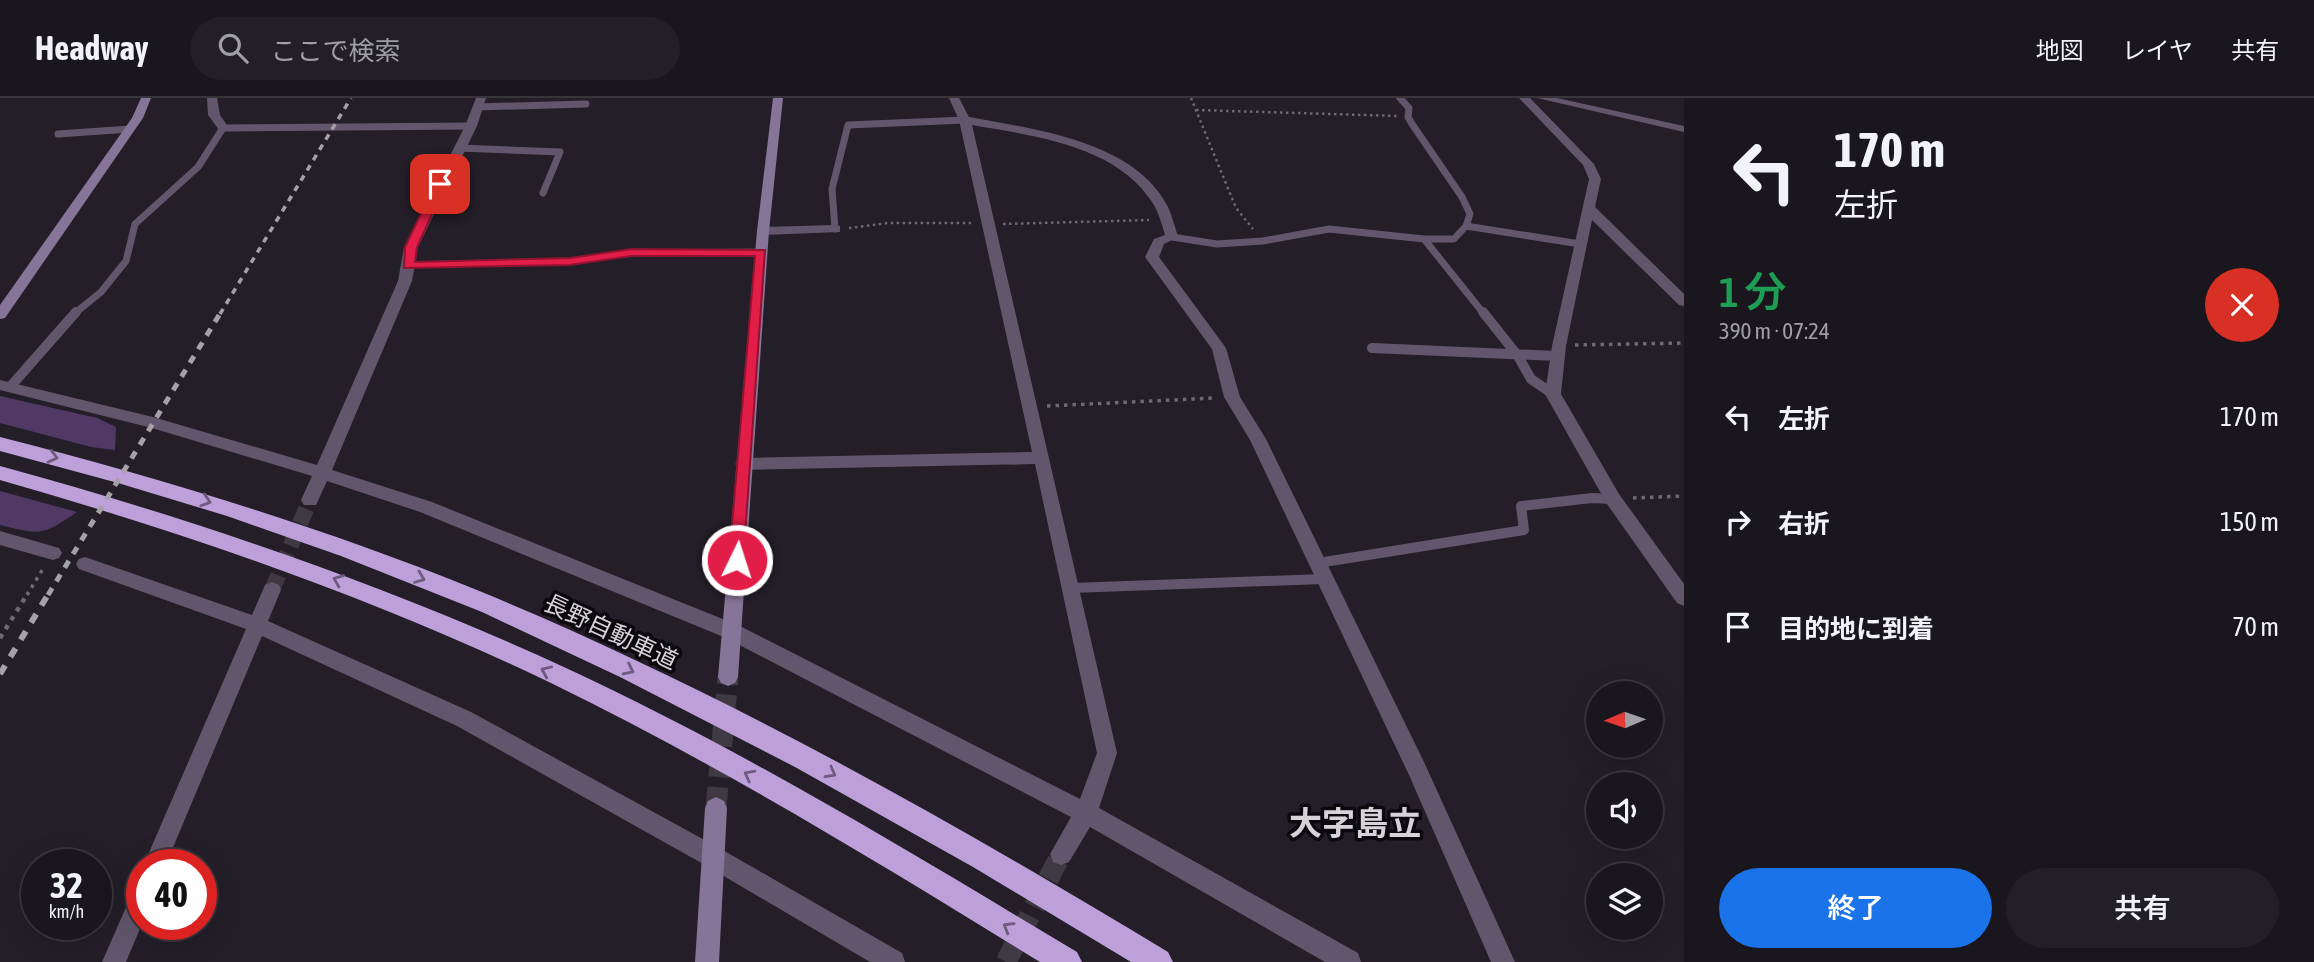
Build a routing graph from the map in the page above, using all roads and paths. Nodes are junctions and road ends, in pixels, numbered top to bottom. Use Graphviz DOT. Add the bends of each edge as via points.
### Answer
graph roads {
  1 [pos="146,98"];
  2 [pos="212,98"];
  3 [pos="778,98"];
  4 [pos="954,98"];
  5 [pos="1191,98"];
  6 [pos="1400,98"];
  7 [pos="1524,98"];
  8 [pos="1542,98"];
  9 [pos="479,103"];
  10 [pos="586,104"];
  11 [pos="1196,110"];
  12 [pos="1408,117"];
  13 [pos="965,120"];
  14 [pos="471,126"];
  15 [pos="223,128"];
  16 [pos="130,129"];
  17 [pos="1684,129"];
  18 [pos="58,134"];
  19 [pos="459,148"];
  20 [pos="543,193"];
  21 [pos="1590,209"];
  22 [pos="1168,219"];
  23 [pos="990,224"];
  24 [pos="1466,226"];
  25 [pos="835,229"];
  26 [pos="763,231"];
  27 [pos="1172,237"];
  28 [pos="1424,239"];
  29 [pos="1263,241"];
  30 [pos="1580,244"];
  31 [pos="761,252"];
  32 [pos="408,265"];
  33 [pos="1684,302"];
  34 [pos="0,315"];
  35 [pos="1684,343"];
  36 [pos="1372,348"];
  37 [pos="1558,351"];
  38 [pos="1518,356"];
  39 [pos="5,386"];
  40 [pos="1553,394"];
  41 [pos="1232,397"];
  42 [pos="1030,407"];
  43 [pos="0,444"];
  44 [pos="1042,458"];
  45 [pos="743,464"];
  46 [pos="323,472"];
  47 [pos="0,473"];
  48 [pos="1684,496"];
  49 [pos="1613,499"];
  50 [pos="310,500"];
  51 [pos="0,538"];
  52 [pos="53,553"];
  53 [pos="85,565"];
  54 [pos="1320,571"];
  55 [pos="1071,588"];
  56 [pos="272,590"];
  57 [pos="1684,598"];
  58 [pos="257,625"];
  59 [pos="733,632"];
  60 [pos="0,638"];
  61 [pos="728,677"];
  62 [pos="716,808"];
  63 [pos="1086,814"];
  64 [pos="161,849"];
  65 [pos="1061,854"];
  66 [pos="713,856"];
  67 [pos="126,934"];
  68 [pos="114,962"];
  69 [pos="707,962"];
  70 [pos="892,962"];
  71 [pos="1067,962"];
  72 [pos="1158,962"];
  73 [pos="1349,962"];
  74 [pos="1503,962"];
  1 -- 16 [label="street"];
  2 -- 15 [label="street" via="214,115"];
  3 -- 26 [label="street"];
  4 -- 13 [label="street"];
  5 -- 11 [label="path"];
  6 -- 12 [label="lane" via="1409,108"];
  7 -- 21 [label="street" via="1588,164 1595,179"];
  8 -- 17 [label="street"];
  9 -- 10 [label="lane"];
  9 -- 14 [label="street"];
  11 -- 12 [label="path"];
  11 -- 29 [label="path" via="1236,208"];
  12 -- 24 [label="lane" via="1462,197 1470,214"];
  13 -- 22 [label="street" via="1062,139 1096,151 1138,177"];
  13 -- 23 [label="street"];
  13 -- 25 [label="lane" via="848,125 832,189"];
  14 -- 15 [label="lane"];
  14 -- 19 [label="street"];
  15 -- 39 [label="lane" via="198,167 135,224 126,261 102,292 71,316"];
  16 -- 18 [label="lane"];
  16 -- 34 [label="street"];
  19 -- 20 [label="lane" via="560,152"];
  19 -- 32 [label="street" via="411,247"];
  21 -- 30 [label="street"];
  21 -- 33 [label="street"];
  22 -- 23 [label="path"];
  22 -- 27 [label="street"];
  23 -- 25 [label="path" via="888,223"];
  23 -- 42 [label="street"];
  24 -- 28 [label="lane" via="1454,239"];
  24 -- 30 [label="lane"];
  25 -- 26 [label="street"];
  26 -- 31 [label="street"];
  27 -- 29 [label="lane" via="1217,244"];
  27 -- 41 [label="street" via="1159,242 1152,257 1219,348"];
  28 -- 29 [label="lane" via="1329,229"];
  28 -- 38 [label="lane"];
  30 -- 37 [label="street"];
  31 -- 32 [label="lane" via="631,253 570,261"];
  31 -- 45 [label="street"];
  32 -- 46 [label="street"];
  35 -- 37 [label="path"];
  36 -- 38 [label="lane"];
  37 -- 38 [label="lane"];
  37 -- 40 [label="street"];
  38 -- 40 [label="lane" via="1531,379"];
  39 -- 46 [label="street"];
  40 -- 49 [label="street"];
  41 -- 42 [label="path"];
  41 -- 54 [label="street" via="1258,439"];
  42 -- 44 [label="street"];
  43 -- 72 [label="highway, 長野自動車道, one-way" via="106,470 245,513 464,595 584,648 770,740 926,825"];
  44 -- 45 [label="street"];
  44 -- 55 [label="street"];
  45 -- 59 [label="street"];
  46 -- 50 [label="street"];
  46 -- 59 [label="street" via="426,507"];
  71 -- 47 [label="highway, one-way" via="756,778 561,677 334,578 127,508"];
  48 -- 49 [label="path"];
  49 -- 54 [label="lane" via="1521,506 1524,530"];
  49 -- 57 [label="street"];
  51 -- 52 [label="street"];
  52 -- 60 [label="path"];
  53 -- 58 [label="street"];
  54 -- 55 [label="lane"];
  54 -- 74 [label="street" via="1417,769"];
  55 -- 63 [label="street" via="1107,753"];
  56 -- 58 [label="street"];
  58 -- 64 [label="street"];
  58 -- 66 [label="street" via="464,719"];
  59 -- 61 [label="street"];
  59 -- 63 [label="street"];
  62 -- 66 [label="street"];
  63 -- 65 [label="street"];
  63 -- 73 [label="street"];
  66 -- 69 [label="street"];
  66 -- 70 [label="street"];
  67 -- 68 [label="street"];
}
